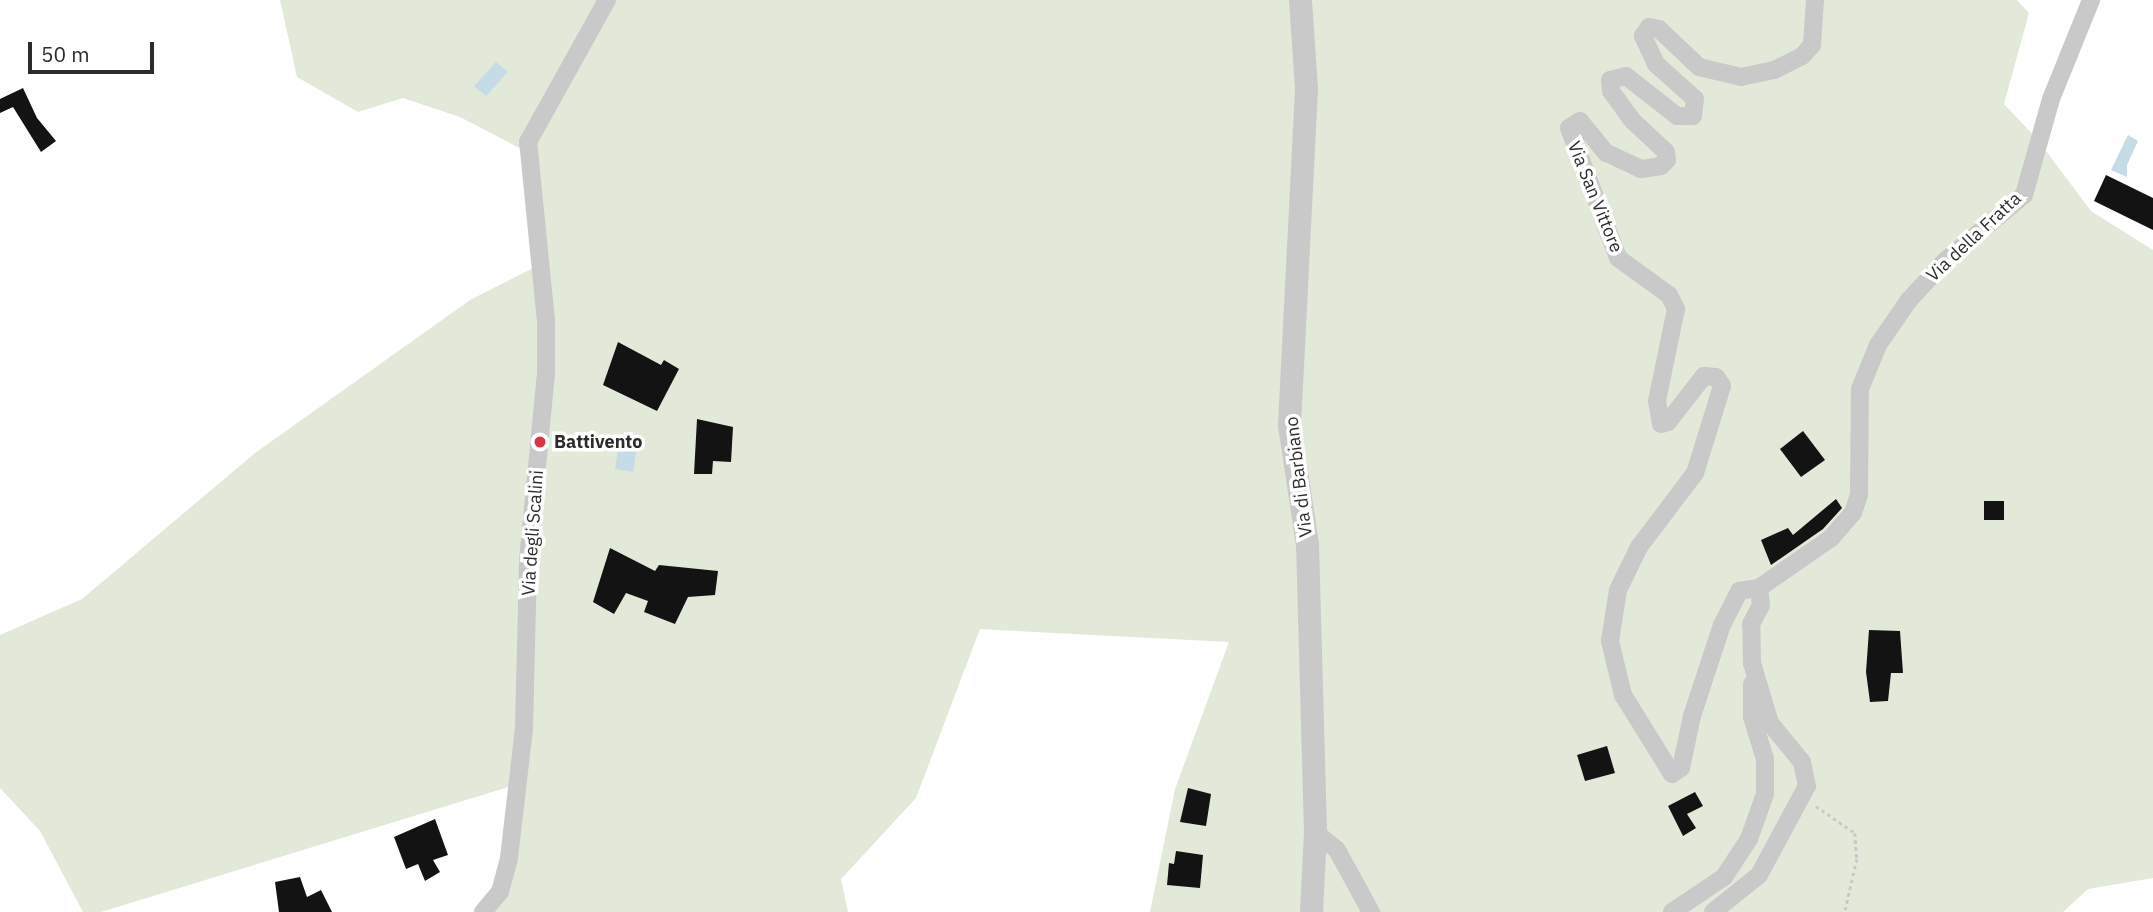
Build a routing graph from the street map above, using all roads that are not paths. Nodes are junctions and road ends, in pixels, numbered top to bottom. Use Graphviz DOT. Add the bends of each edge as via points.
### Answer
graph roads {
  1 [pos="607,0"];
  2 [pos="1300,0"];
  3 [pos="1815,0"];
  4 [pos="2091,0"];
  5 [pos="1759,588"];
  6 [pos="1752,663"];
  7 [pos="1315,832"];
  8 [pos="483,912"];
  9 [pos="1311,912"];
  10 [pos="1371,912"];
  11 [pos="1672,912"];
  12 [pos="1713,912"];
  1 -- 8 [label="street, Via degli Scalini" via="528,142 546,321 546,374 528,560 524,729 511,845 500,892"];
  2 -- 7 [label="street, Via di Barbiano" via="1306,89 1289,425 1307,544"];
  3 -- 5 [label="street, Via San Vittore" via="1812,45 1802,56 1774,70 1741,77 1699,67 1659,29 1649,27 1643,36 1656,64 1695,99 1693,116 1677,116 1626,76 1610,80 1611,90 1633,121 1666,152 1667,160 1661,166 1641,169 1606,153 1580,121 1569,128 1618,258 1669,295 1675,309 1657,401 1661,424 1668,422 1703,376 1716,377 1722,386 1695,473 1639,547 1618,590 1610,641 1623,695 1672,774 1681,768 1721,625 1740,591"];
  4 -- 5 [label="street, Via della Fratta" via="2050,99 2024,195 1945,261 1909,300 1878,345 1860,388 1859,495 1853,513 1831,538"];
  5 -- 6 [label="street" via="1761,605 1751,624"];
  6 -- 11 [label="street" via="1752,717 1765,759 1765,794 1749,839 1724,877"];
  6 -- 12 [label="street" via="1770,723 1802,762 1807,786 1759,875"];
  7 -- 9 [label="street, Via di Barbiano"];
  7 -- 10 [label="street" via="1337,850"];
}
